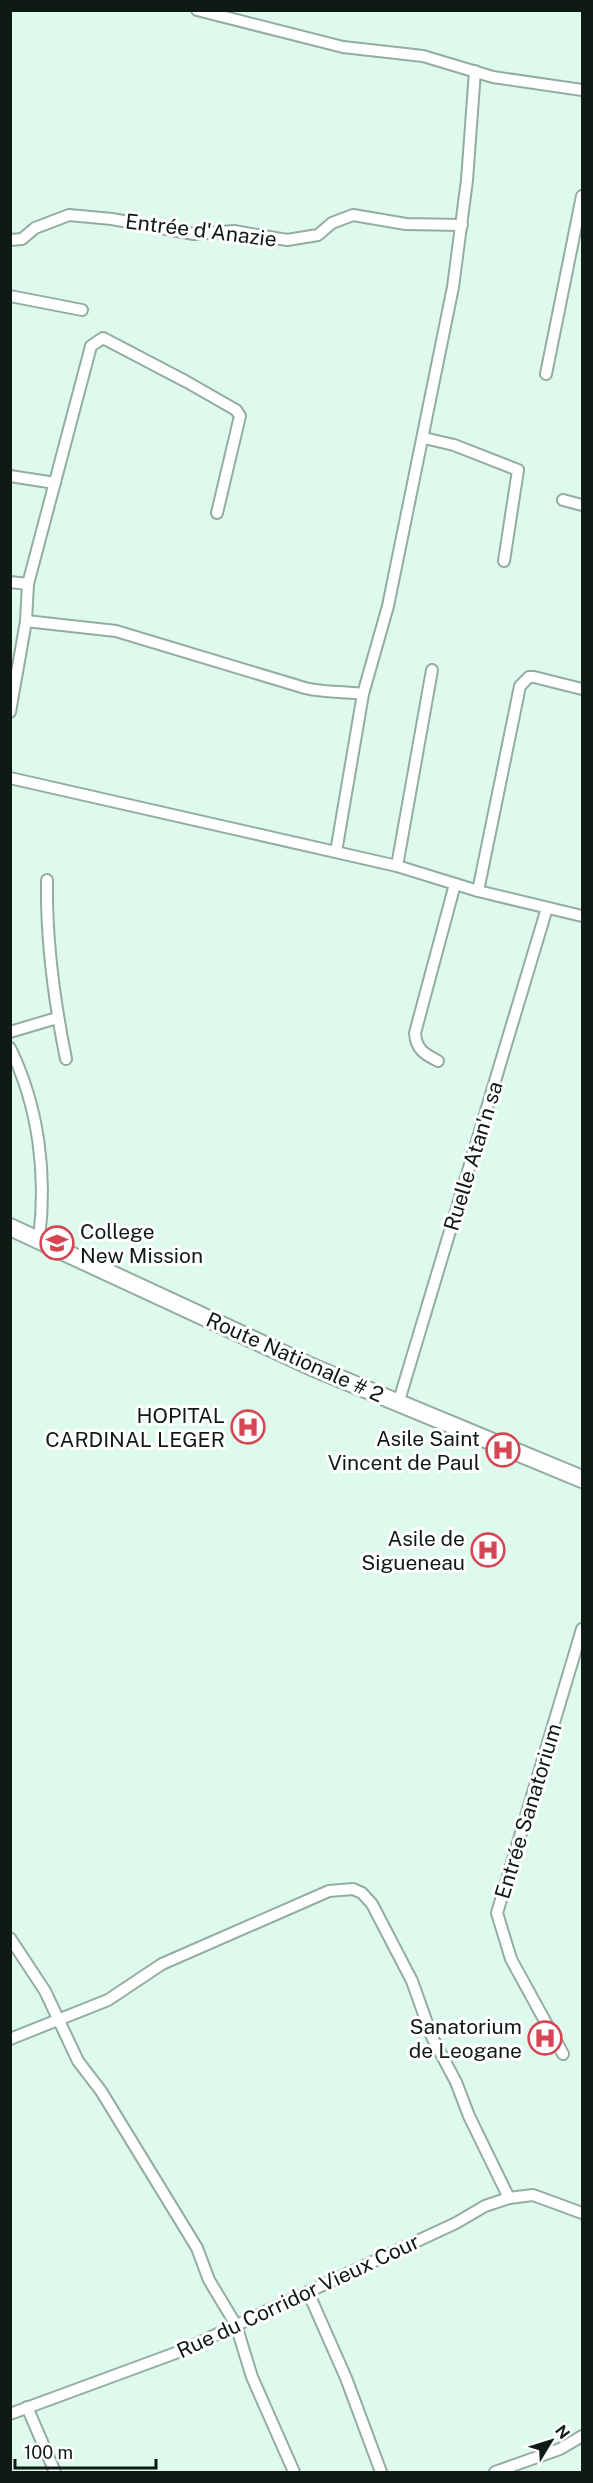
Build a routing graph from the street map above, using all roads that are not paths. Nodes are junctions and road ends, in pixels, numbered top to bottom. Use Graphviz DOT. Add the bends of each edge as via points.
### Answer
graph roads {
  1 [pos="197,10"];
  2 [pos="475,71"];
  3 [pos="582,90"];
  4 [pos="582,196"];
  5 [pos="462,225"];
  6 [pos="10,240"];
  7 [pos="10,296"];
  8 [pos="82,310"];
  9 [pos="546,374"];
  10 [pos="424,438"];
  11 [pos="10,476"];
  12 [pos="54,483"];
  13 [pos="563,500"];
  14 [pos="582,505"];
  15 [pos="218,513"];
  16 [pos="504,561"];
  17 [pos="10,582"];
  18 [pos="28,584"];
  19 [pos="26,621"];
  20 [pos="432,670"];
  21 [pos="582,689"];
  22 [pos="363,694"];
  23 [pos="10,712"];
  24 [pos="10,778"];
  25 [pos="336,852"];
  26 [pos="397,866"];
  27 [pos="46,880"];
  28 [pos="454,884"];
  29 [pos="478,891"];
  30 [pos="547,908"];
  31 [pos="582,916"];
  32 [pos="57,1018"];
  33 [pos="10,1032"];
  34 [pos="10,1048"];
  35 [pos="66,1059"];
  36 [pos="438,1061"];
  37 [pos="10,1227"];
  38 [pos="39,1239"];
  39 [pos="398,1404"];
  40 [pos="582,1479"];
  41 [pos="582,1629"];
  42 [pos="10,1938"];
  43 [pos="58,2020"];
  44 [pos="10,2039"];
  45 [pos="563,2054"];
  46 [pos="509,2198"];
  47 [pos="582,2213"];
  48 [pos="308,2292"];
  49 [pos="236,2325"];
  50 [pos="27,2408"];
  51 [pos="10,2414"];
  52 [pos="582,2436"];
  53 [pos="55,2472"];
  54 [pos="294,2472"];
  55 [pos="381,2472"];
  56 [pos="495,2472"];
  1 -- 2 [label="street" via="343,47 423,56"];
  2 -- 3 [label="street"];
  2 -- 5 [label="street"];
  4 -- 9 [label="street"];
  5 -- 6 [label="street, Entrée d'Anazie" via="406,224 353,214 332,223 318,235 287,240 234,231 194,234 69,215"];
  5 -- 10 [label="street"];
  7 -- 8 [label="street"];
  10 -- 16 [label="street" via="454,445 518,470"];
  10 -- 22 [label="street" via="388,606"];
  11 -- 12 [label="street"];
  12 -- 15 [label="street" via="92,346 103,338 187,382 240,416"];
  12 -- 18 [label="street"];
  13 -- 14 [label="street"];
  17 -- 18 [label="street"];
  18 -- 19 [label="street"];
  19 -- 22 [label="street" via="116,631 305,688"];
  19 -- 23 [label="street"];
  20 -- 26 [label="street"];
  21 -- 29 [label="street" via="534,677 520,686"];
  22 -- 25 [label="street"];
  24 -- 25 [label="street"];
  25 -- 26 [label="street"];
  26 -- 28 [label="street"];
  27 -- 32 [label="street"];
  28 -- 29 [label="street"];
  28 -- 36 [label="street" via="415,1033 423,1053"];
  29 -- 30 [label="street"];
  30 -- 31 [label="street"];
  30 -- 39 [label="street, Ruelle Atan'n sa"];
  32 -- 33 [label="street"];
  32 -- 35 [label="street"];
  34 -- 38 [label="street" via="23,1073 39,1138 44,1204"];
  37 -- 38 [label="main road, Route Nationale # 2"];
  38 -- 39 [label="main road, Route Nationale # 2"];
  39 -- 40 [label="main road, Route Nationale # 2"];
  41 -- 45 [label="street, Entrée Sanatorium" via="497,1913 510,1959"];
  42 -- 43 [label="street" via="45,1991"];
  43 -- 44 [label="street"];
  43 -- 46 [label="street" via="108,2000 162,1964 284,1909 329,1891 353,1889 372,1904 412,1981 432,2037"];
  43 -- 49 [label="street" via="78,2061 102,2091 196,2248 209,2280"];
  46 -- 47 [label="street, Rue du Corridor Vieux Cour" via="533,2195"];
  46 -- 48 [label="street, Rue du Corridor Vieux Cour"];
  48 -- 49 [label="street, Rue du Corridor Vieux Cour"];
  48 -- 55 [label="street"];
  49 -- 50 [label="street, Rue du Corridor Vieux Cour" via="181,2351"];
  49 -- 54 [label="street" via="252,2378"];
  50 -- 51 [label="street, Rue du Corridor Vieux Cour"];
  50 -- 53 [label="street"];
  52 -- 56 [label="street" via="560,2449"];
}
